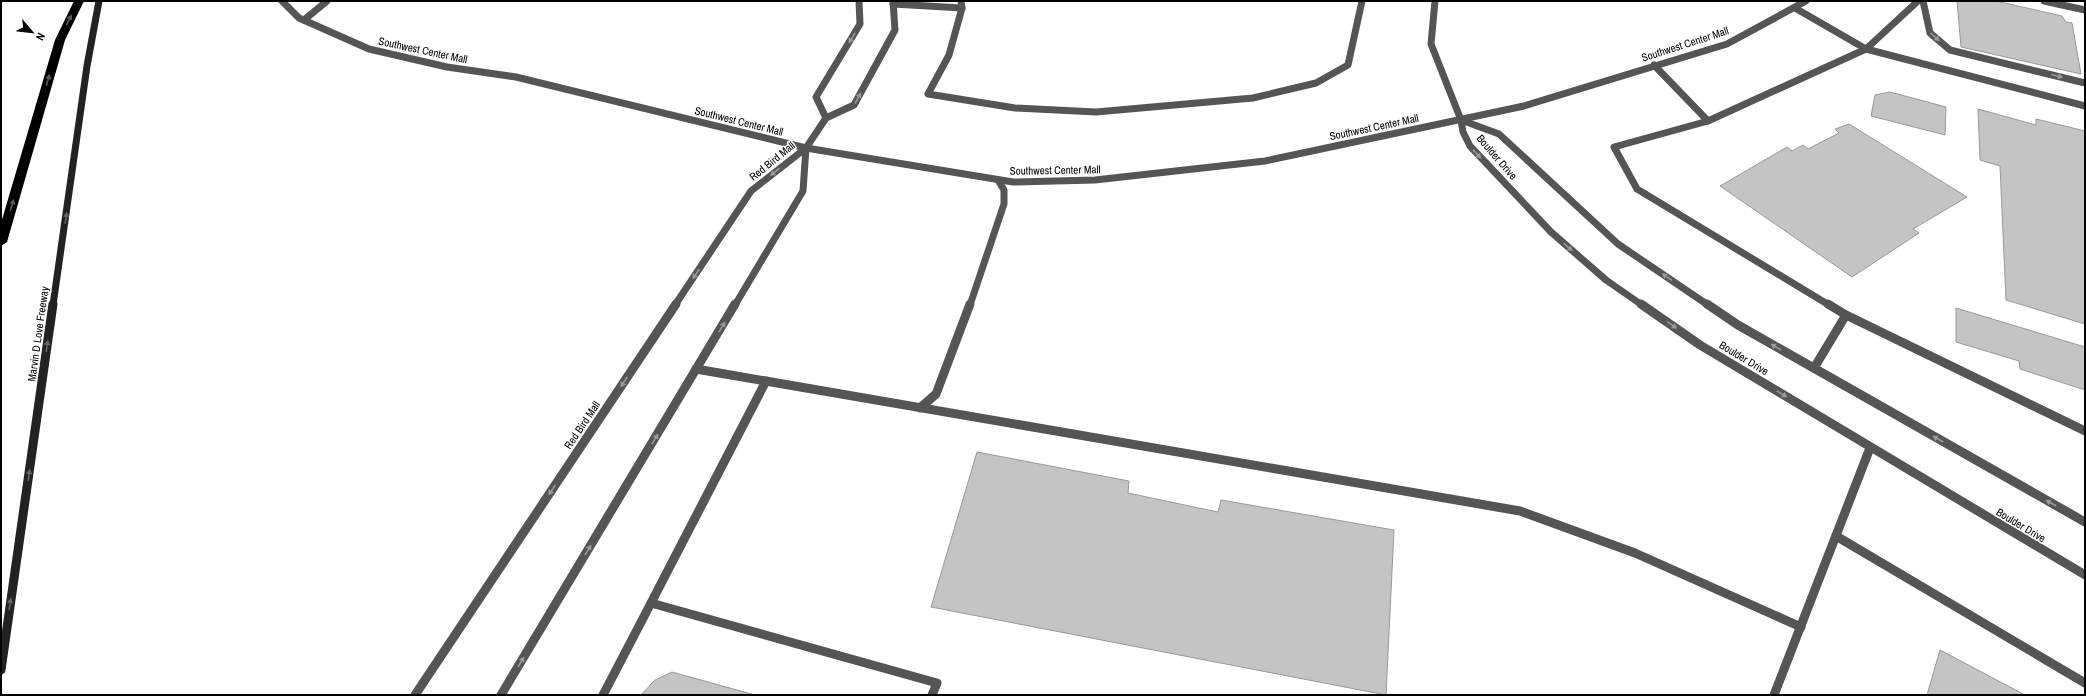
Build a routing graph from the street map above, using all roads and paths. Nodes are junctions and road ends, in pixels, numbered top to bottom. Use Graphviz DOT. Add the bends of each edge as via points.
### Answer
graph roads {
  1 [pos="79,1"];
  2 [pos="99,1"];
  3 [pos="282,1"];
  4 [pos="327,1"];
  5 [pos="859,1"];
  6 [pos="1362,1"];
  7 [pos="1435,1"];
  8 [pos="1806,1"];
  9 [pos="1918,1"];
  10 [pos="1924,1"];
  11 [pos="2044,1"];
  12 [pos="893,2"];
  13 [pos="961,4"];
  14 [pos="1795,8"];
  15 [pos="2085,10"];
  16 [pos="304,20"];
  17 [pos="1866,49"];
  18 [pos="1654,65"];
  19 [pos="2085,83"];
  20 [pos="2085,106"];
  21 [pos="826,118"];
  22 [pos="1461,120"];
  23 [pos="1708,121"];
  24 [pos="806,148"];
  25 [pos="998,180"];
  26 [pos="1,242"];
  27 [pos="1846,315"];
  28 [pos="1814,368"];
  29 [pos="696,369"];
  30 [pos="766,381"];
  31 [pos="920,408"];
  32 [pos="2085,432"];
  33 [pos="1870,448"];
  34 [pos="2085,522"];
  35 [pos="1836,536"];
  36 [pos="2085,575"];
  37 [pos="651,603"];
  38 [pos="1801,627"];
  39 [pos="1,670"];
  40 [pos="2085,683"];
  41 [pos="415,695"];
  42 [pos="501,695"];
  43 [pos="603,695"];
  44 [pos="932,695"];
  45 [pos="1774,695"];
  26 -- 1 [label="highway, one-way" via="60,40"];
  39 -- 2 [label="main road, Marvin D Love Freeway, one-way" via="87,66"];
  3 -- 16 [label="street, Southwest Center Mall"];
  4 -- 16 [label="street"];
  5 -- 21 [label="street, one-way" via="860,24 816,97"];
  6 -- 13 [label="street" via="1348,65 1316,83 1254,98 1096,112 1015,108 928,94 948,55"];
  7 -- 22 [label="street" via="1431,44"];
  8 -- 14 [label="street, Southwest Center Mall"];
  9 -- 17 [label="street"];
  10 -- 19 [label="street, one-way" via="1930,33 1950,50"];
  11 -- 15 [label="street"];
  12 -- 13 [label="street"];
  21 -- 12 [label="street, one-way" via="854,104 895,30"];
  14 -- 17 [label="street"];
  14 -- 18 [label="street, Southwest Center Mall" via="1727,44"];
  16 -- 24 [label="street, Southwest Center Mall" via="368,49 446,67 516,77"];
  17 -- 20 [label="street"];
  17 -- 23 [label="street"];
  18 -- 22 [label="street, Southwest Center Mall" via="1524,106"];
  18 -- 23 [label="street"];
  21 -- 24 [label="street"];
  22 -- 25 [label="street, Southwest Center Mall" via="1265,161 1095,180"];
  28 -- 22 [label="street, Boulder Drive, one-way" via="1738,325 1618,244 1500,134"];
  22 -- 33 [label="street, Boulder Drive, one-way" via="1463,132 1470,146 1551,232 1606,280 1700,345"];
  23 -- 27 [label="street" via="1614,146 1637,190"];
  24 -- 25 [label="street, Southwest Center Mall"];
  29 -- 24 [label="street, Red Bird Mall, one-way" via="803,191"];
  24 -- 41 [label="street, Red Bird Mall, one-way" via="751,192"];
  25 -- 31 [label="street" via="1004,188 1006,199 1000,220 944,379 936,394"];
  27 -- 28 [label="street"];
  27 -- 32 [label="street"];
  34 -- 28 [label="street, Boulder Drive, one-way"];
  29 -- 30 [label="street"];
  42 -- 29 [label="street, Red Bird Mall, one-way"];
  30 -- 31 [label="street"];
  30 -- 37 [label="street"];
  31 -- 38 [label="street" via="1520,511 1635,553"];
  33 -- 35 [label="street"];
  33 -- 36 [label="street, Boulder Drive"];
  35 -- 38 [label="street"];
  35 -- 40 [label="street"];
  37 -- 43 [label="street"];
  37 -- 44 [label="street" via="937,683"];
  38 -- 45 [label="street"];
}
